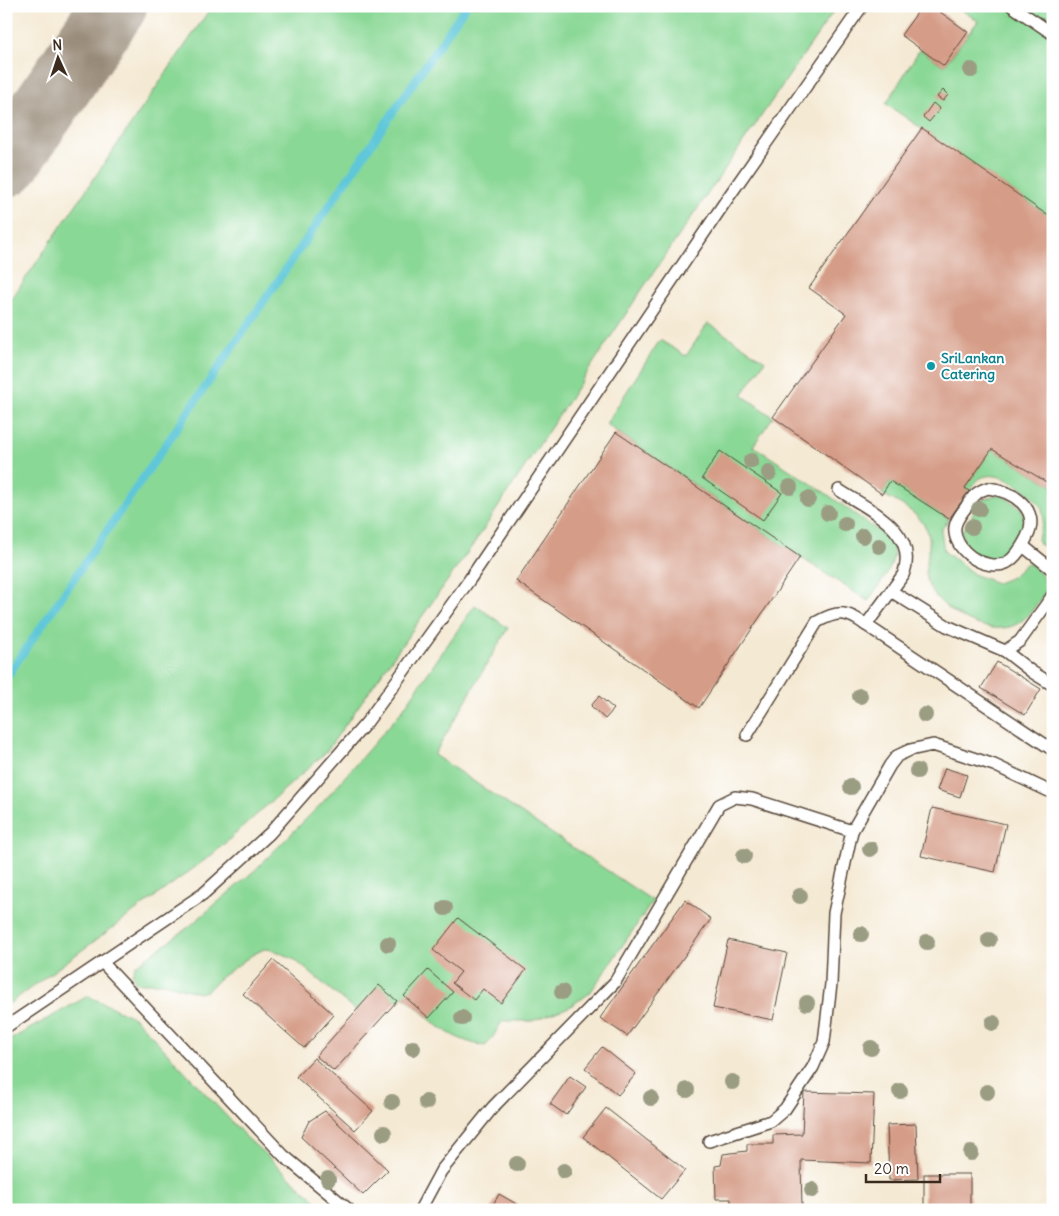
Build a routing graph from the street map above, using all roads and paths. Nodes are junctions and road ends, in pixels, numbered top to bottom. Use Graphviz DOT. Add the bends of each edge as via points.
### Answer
graph roads {
  1 [pos="862,6"];
  2 [pos="1012,6"];
  3 [pos="1053,34"];
  4 [pos="839,490"];
  5 [pos="1023,546"];
  6 [pos="1053,570"];
  7 [pos="891,591"];
  8 [pos="1053,595"];
  9 [pos="866,625"];
  10 [pos="1005,651"];
  11 [pos="1053,685"];
  12 [pos="747,735"];
  13 [pos="1053,750"];
  14 [pos="1053,794"];
  15 [pos="852,831"];
  16 [pos="102,962"];
  17 [pos="6,1027"];
  18 [pos="709,1141"];
  19 [pos="349,1210"];
  20 [pos="420,1210"];
  1 -- 16 [label="lane" via="725,202 476,571 367,722 270,833 203,894"];
  2 -- 3 [label="lane"];
  4 -- 7 [label="lane" via="893,526 904,542 906,567"];
  5 -- 5 [label="lane" via="1007,562 987,564 976,560 956,540 957,520 977,492 998,489 1027,506 1030,512 1031,531"];
  5 -- 6 [label="lane"];
  7 -- 9 [label="lane"];
  7 -- 10 [label="lane" via="947,626"];
  8 -- 10 [label="lane" via="1020,641"];
  9 -- 12 [label="lane" via="852,614 844,613 817,622"];
  9 -- 13 [label="lane"];
  10 -- 11 [label="lane"];
  14 -- 15 [label="lane" via="994,765 933,745 922,746 897,756"];
  15 -- 18 [label="lane" via="834,912 831,984 824,1042 814,1067 784,1109 771,1121"];
  15 -- 20 [label="lane" via="752,798 735,797 719,805 615,982 494,1107 441,1171"];
  16 -- 17 [label="lane"];
  16 -- 19 [label="lane" via="284,1156"];
}
